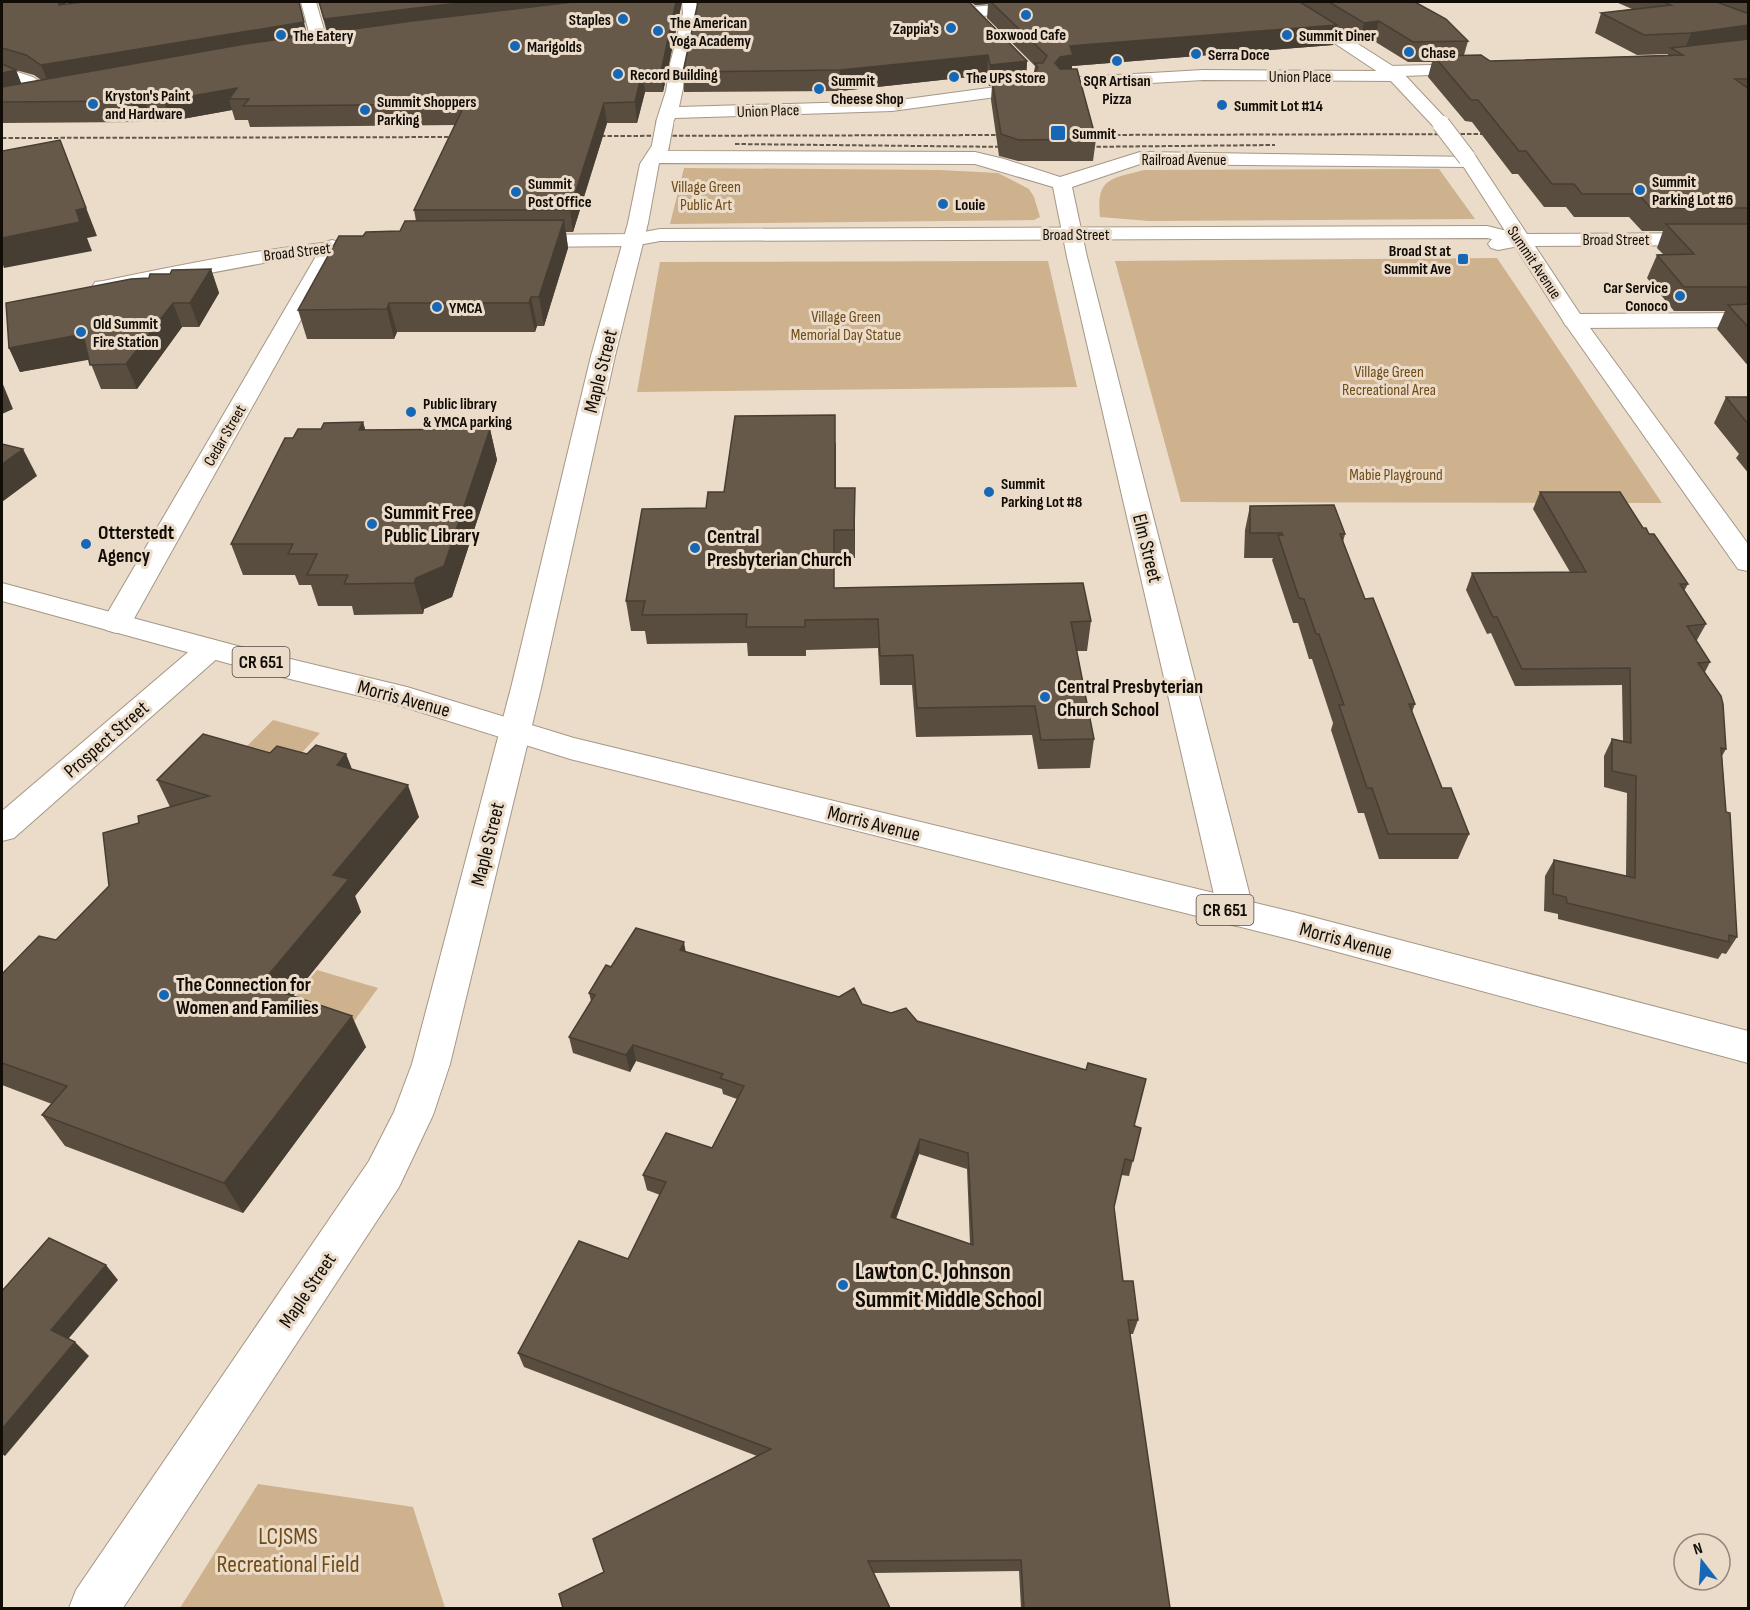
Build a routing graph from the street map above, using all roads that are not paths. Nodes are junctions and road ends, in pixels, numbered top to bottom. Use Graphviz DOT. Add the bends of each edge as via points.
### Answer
graph roads {
  1 [pos="308,2"];
  2 [pos="689,2"];
  3 [pos="1080,2"];
  4 [pos="1282,2"];
  5 [pos="965,7"];
  6 [pos="984,26"];
  7 [pos="299,50"];
  8 [pos="1493,68"];
  9 [pos="1388,70"];
  10 [pos="2,72"];
  11 [pos="1203,75"];
  12 [pos="17,98"];
  13 [pos="668,113"];
  14 [pos="658,152"];
  15 [pos="1468,160"];
  16 [pos="1062,184"];
  17 [pos="1073,239"];
  18 [pos="1749,239"];
  19 [pos="633,240"];
  20 [pos="1519,240"];
  21 [pos="500,241"];
  22 [pos="393,243"];
  23 [pos="332,246"];
  24 [pos="85,291"];
  25 [pos="1749,320"];
  26 [pos="1574,321"];
  27 [pos="1749,563"];
  28 [pos="2,591"];
  29 [pos="117,624"];
  30 [pos="210,649"];
  31 [pos="515,730"];
  32 [pos="2,829"];
  33 [pos="1236,912"];
  34 [pos="1749,1047"];
  35 [pos="94,1608"];
  1 -- 7 [label="street" via="329,46"];
  2 -- 13 [label="street, Maple Street" via="692,13"];
  3 -- 5 [label="street"];
  4 -- 9 [label="street, Summit Avenue"];
  5 -- 6 [label="street"];
  8 -- 9 [label="street"];
  9 -- 11 [label="street, Union Place"];
  9 -- 11 [label="street, Union Place" via="1254,67"];
  9 -- 15 [label="street, Summit Avenue, bridge" via="1441,124"];
  10 -- 12 [label="street" via="53,91"];
  11 -- 13 [label="street, Union Place" via="1041,84 984,103 921,111 869,107"];
  13 -- 14 [label="street, Maple Street, bridge"];
  14 -- 16 [label="street" via="975,158"];
  14 -- 19 [label="street, Maple Street" via="649,164"];
  15 -- 16 [label="street, Railroad Avenue" via="1140,158"];
  15 -- 20 [label="street, Summit Avenue"];
  16 -- 17 [label="street, Elm Street"];
  17 -- 19 [label="street, Broad Street" via="658,246"];
  17 -- 20 [label="street, Broad Street" via="1486,244"];
  17 -- 33 [label="street, Elm Street"];
  18 -- 20 [label="street, Broad Street"];
  19 -- 21 [label="street, Broad Street"];
  19 -- 31 [label="street, Maple Street"];
  20 -- 26 [label="street, Summit Avenue"];
  22 -- 23 [label="street, Broad Street"];
  23 -- 24 [label="street, Broad Street" via="259,255"];
  23 -- 29 [label="street, Cedar Street"];
  25 -- 26 [label="street"];
  26 -- 27 [label="street, Summit Avenue"];
  28 -- 29 [label="street, Morris Avenue / CR 651"];
  29 -- 30 [label="street, Morris Avenue / CR 651"];
  30 -- 31 [label="street, Morris Avenue / CR 651" via="407,697"];
  30 -- 32 [label="street, Prospect Street"];
  31 -- 33 [label="street, Morris Avenue / CR 651" via="570,748"];
  31 -- 35 [label="street, Maple Street" via="430,1064 413,1115 384,1174"];
  33 -- 34 [label="street, Morris Avenue / CR 651"];
}
